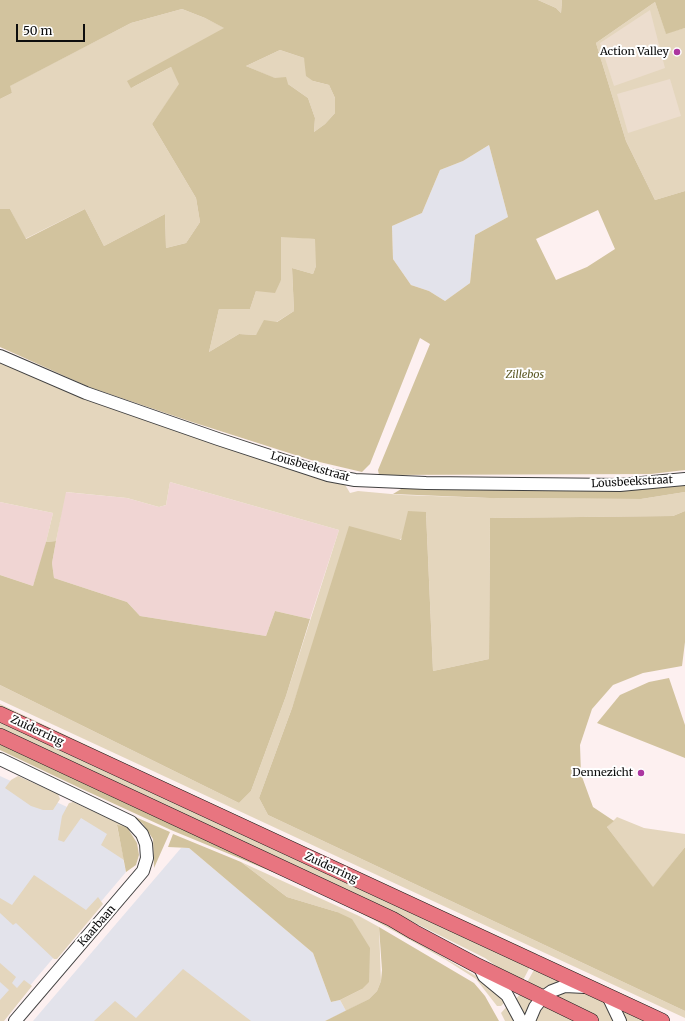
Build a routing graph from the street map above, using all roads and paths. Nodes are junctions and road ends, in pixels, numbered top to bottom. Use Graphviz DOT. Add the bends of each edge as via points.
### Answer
graph roads {
  1 [pos="0,356"];
  2 [pos="685,478"];
  3 [pos="0,714"];
  4 [pos="0,736"];
  5 [pos="0,760"];
  6 [pos="478,966"];
  7 [pos="587,987"];
  8 [pos="608,996"];
  9 [pos="542,998"];
  10 [pos="15,1021"];
  11 [pos="521,1021"];
  12 [pos="529,1021"];
  13 [pos="592,1021"];
  14 [pos="620,1021"];
  15 [pos="662,1021"];
  1 -- 2 [label="street, Lousbeekstraat" via="86,393 203,434 328,475 355,480 620,485"];
  3 -- 7 [label="main road, Zuiderring"];
  4 -- 6 [label="main road, Zuiderring" via="392,919"];
  5 -- 10 [label="street, Kaarbaan" via="132,822 142,834 147,858 143,871"];
  6 -- 9 [label="main road, Zuiderring"];
  6 -- 11 [label="street" via="484,976 507,995"];
  7 -- 8 [label="main road, Zuiderring"];
  7 -- 9 [label="street" via="565,986"];
  8 -- 14 [label="street"];
  8 -- 15 [label="main road, Zuiderring"];
  9 -- 12 [label="street"];
  9 -- 13 [label="main road, Zuiderring"];
}
